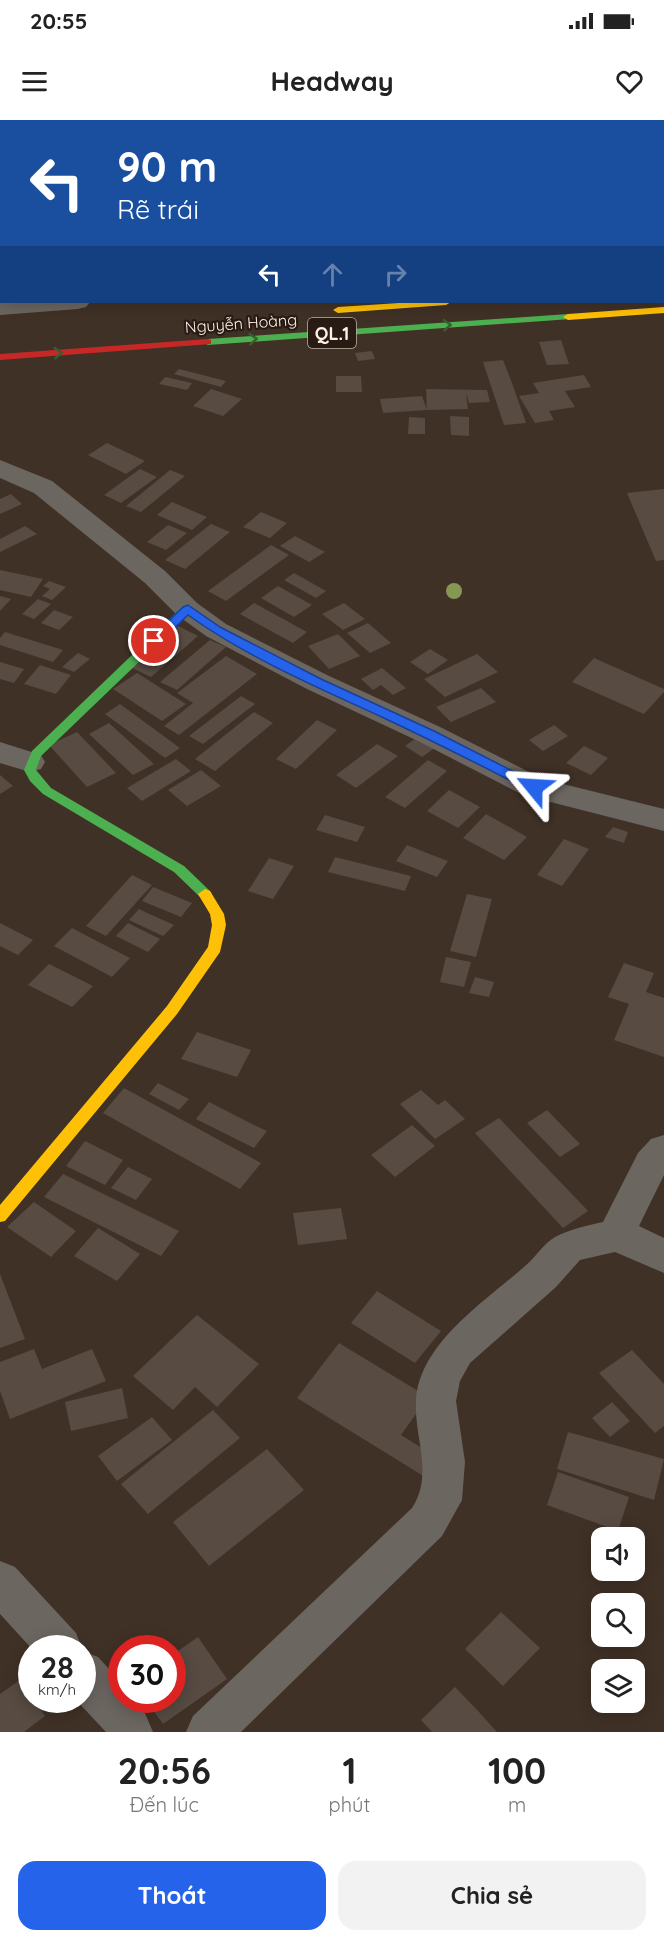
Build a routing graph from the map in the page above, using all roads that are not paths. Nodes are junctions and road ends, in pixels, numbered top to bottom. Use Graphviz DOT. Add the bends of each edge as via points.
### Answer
graph roads {
  1 [pos="65,303"];
  2 [pos="434,303"];
  3 [pos="0,308"];
  4 [pos="664,310"];
  5 [pos="327,311"];
  6 [pos="0,357"];
  7 [pos="0,468"];
  8 [pos="188,609"];
  9 [pos="0,752"];
  10 [pos="30,762"];
  11 [pos="664,820"];
  12 [pos="664,1150"];
  13 [pos="0,1216"];
  14 [pos="615,1236"];
  15 [pos="664,1257"];
  16 [pos="0,1582"];
  17 [pos="48,1635"];
  18 [pos="96,1688"];
  19 [pos="130,1732"];
  20 [pos="209,1732"];
  1 -- 3 [label="street"];
  2 -- 5 [label="main road, QL.1"];
  6 -- 4 [label="main road, Nguyễn Hoàng / QL.1, one-way"];
  7 -- 8 [label="street" via="43,487 155,577"];
  8 -- 10 [label="main road"];
  8 -- 11 [label="street" via="216,630 316,682 534,787"];
  9 -- 10 [label="street"];
  10 -- 13 [label="main road" via="34,780 47,791 194,880 213,905 220,937 172,1010"];
  12 -- 14 [label="street" via="651,1164"];
  14 -- 15 [label="street" via="637,1242"];
  14 -- 20 [label="street" via="567,1250 456,1351 441,1378 436,1401 444,1462 441,1500 427,1522"];
  16 -- 17 [label="street"];
  18 -- 19 [label="street" via="123,1718"];
}
